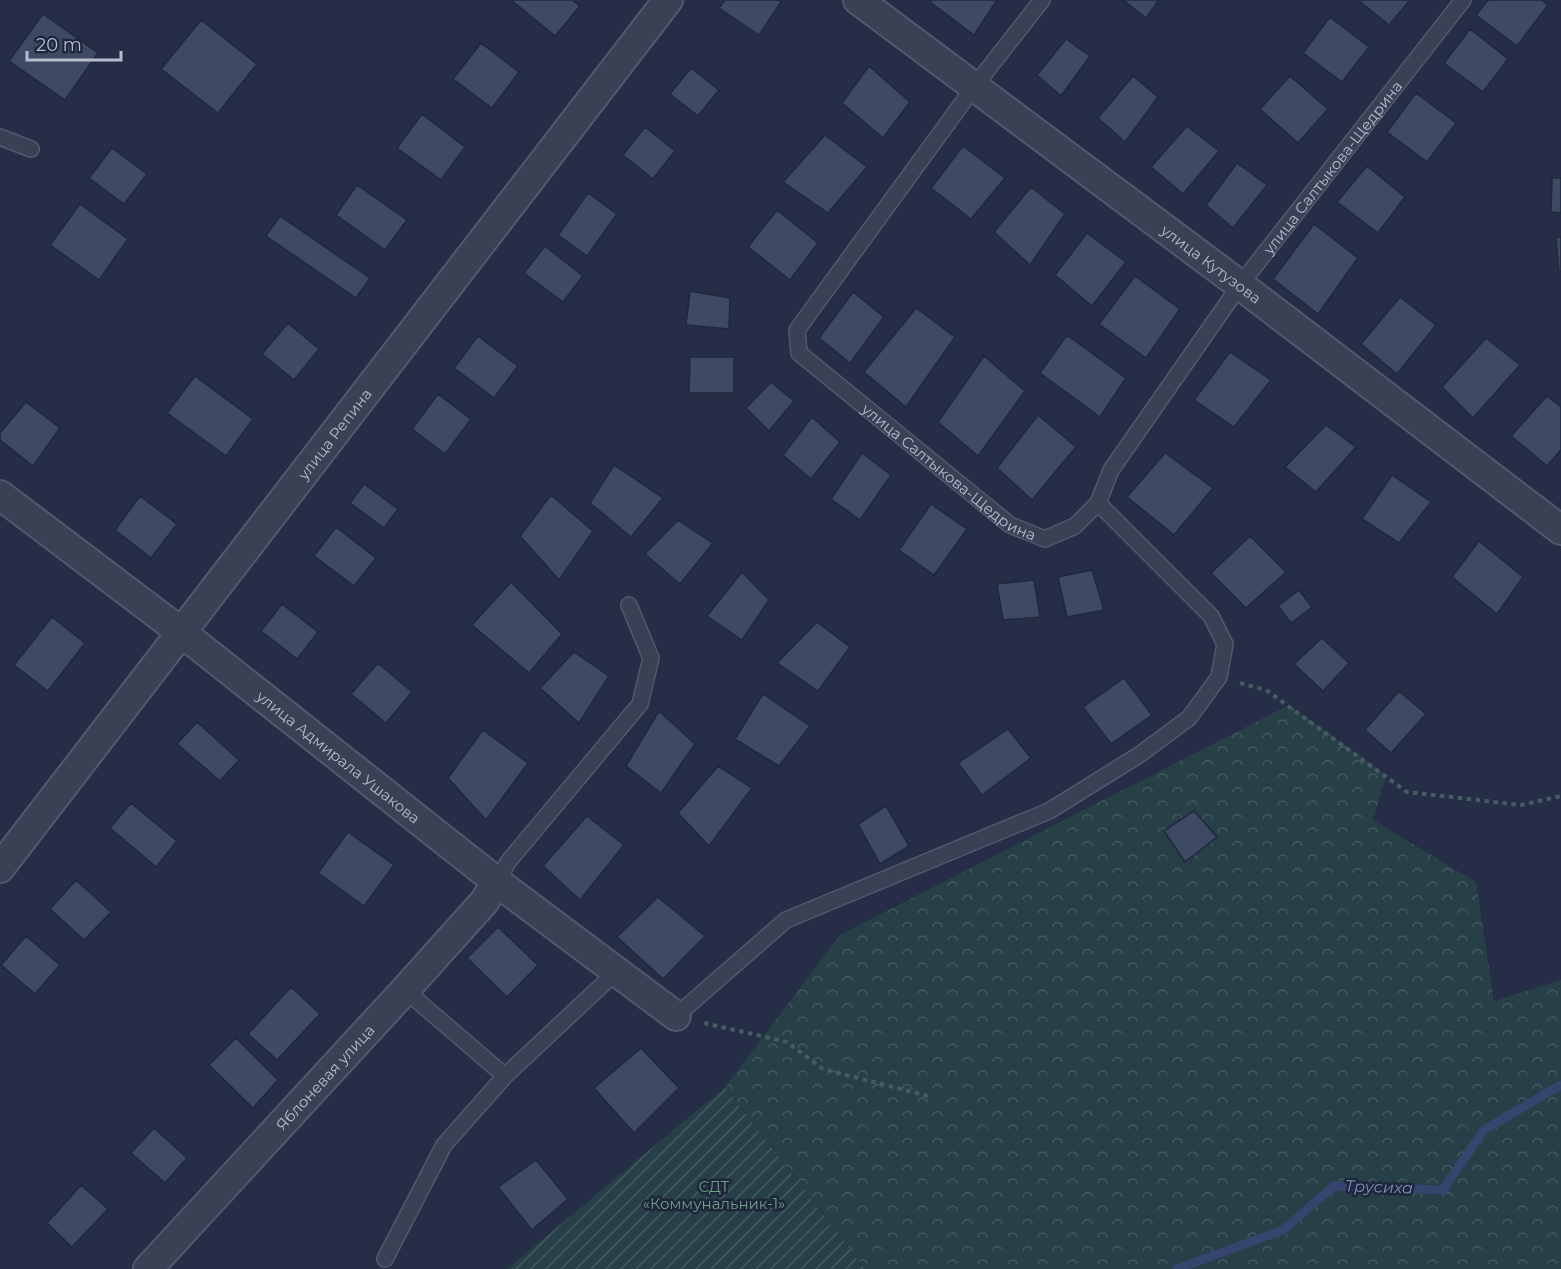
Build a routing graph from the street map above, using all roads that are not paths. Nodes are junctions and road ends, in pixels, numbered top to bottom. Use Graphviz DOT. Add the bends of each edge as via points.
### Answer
graph roads {
  1 [pos="668,0"];
  2 [pos="858,0"];
  3 [pos="1042,0"];
  4 [pos="1463,0"];
  5 [pos="974,87"];
  6 [pos="0,137"];
  7 [pos="31,149"];
  8 [pos="1240,285"];
  9 [pos="0,495"];
  10 [pos="1098,503"];
  11 [pos="1561,530"];
  12 [pos="629,605"];
  13 [pos="181,633"];
  14 [pos="0,868"];
  15 [pos="496,882"];
  16 [pos="616,972"];
  17 [pos="405,990"];
  18 [pos="676,1016"];
  19 [pos="505,1076"];
  20 [pos="385,1259"];
  21 [pos="148,1269"];
  1 -- 13 [label="street, улица Репина"];
  2 -- 5 [label="street, улица Кутузова"];
  3 -- 5 [label="lane, улица Салтыкова-Щедрина"];
  4 -- 8 [label="lane, улица Салтыкова-Щедрина"];
  5 -- 8 [label="street, улица Кутузова"];
  5 -- 10 [label="lane, улица Салтыкова-Щедрина" via="797,330 799,353 1010,525 1045,539 1075,526"];
  6 -- 7 [label="lane"];
  8 -- 10 [label="lane, улица Салтыкова-Щедрина" via="1111,470"];
  8 -- 11 [label="street, улица Кутузова"];
  9 -- 13 [label="street, улица Адмирала Ушакова"];
  10 -- 18 [label="lane" via="1211,616 1225,644 1219,677 1189,718 1139,755 1049,811 786,920"];
  12 -- 15 [label="lane" via="651,658 640,704 508,862"];
  13 -- 14 [label="street, улица Репина"];
  13 -- 15 [label="street, улица Адмирала Ушакова"];
  15 -- 16 [label="street, улица Адмирала Ушакова"];
  15 -- 17 [label="street, Яблоневая улица" via="484,902"];
  16 -- 18 [label="street, улица Адмирала Ушакова"];
  16 -- 19 [label="lane"];
  17 -- 19 [label="lane"];
  17 -- 21 [label="street, Яблоневая улица"];
  19 -- 20 [label="lane" via="444,1145"];
}
